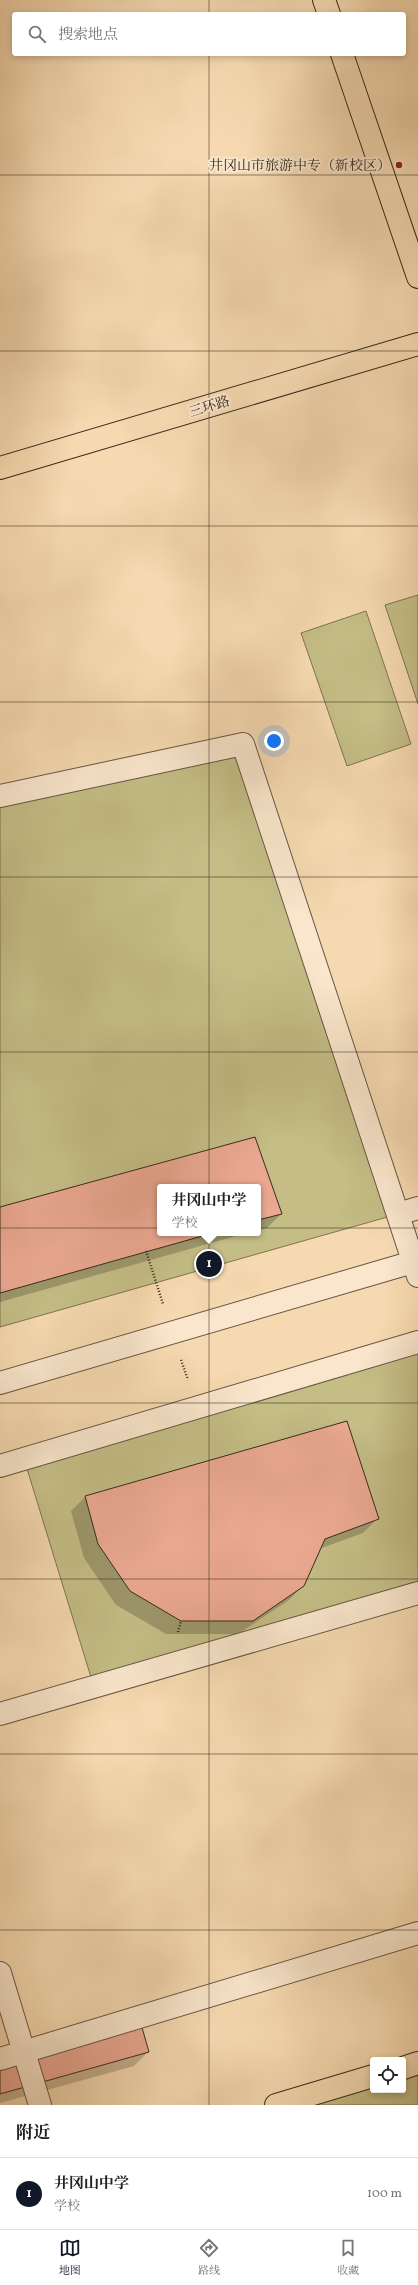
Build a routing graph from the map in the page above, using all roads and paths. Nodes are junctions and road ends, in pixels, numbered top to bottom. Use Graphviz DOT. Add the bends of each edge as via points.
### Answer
graph roads {
  1 [pos="324,0"];
  2 [pos="328,12"];
  3 [pos="343,56"];
  4 [pos="418,277"];
  5 [pos="418,344"];
  6 [pos="0,468"];
  7 [pos="0,796"];
  8 [pos="408,1211"];
  9 [pos="416,1269"];
  10 [pos="418,1342"];
  11 [pos="0,1383"];
  12 [pos="0,1466"];
  13 [pos="418,1593"];
  14 [pos="0,1714"];
  15 [pos="418,1933"];
  16 [pos="0,1972"];
  17 [pos="24,2052"];
  18 [pos="0,2059"];
  19 [pos="418,2063"];
  20 [pos="406,2067"];
  21 [pos="370,2077"];
  22 [pos="40,2105"];
  23 [pos="276,2105"];
  1 -- 2 [label="main road"];
  3 -- 4 [label="main road"];
  5 -- 6 [label="main road, 三环路"];
  7 -- 8 [label="lane" via="243,744"];
  8 -- 9 [label="lane"];
  9 -- 11 [label="lane"];
  10 -- 12 [label="lane"];
  13 -- 14 [label="lane"];
  15 -- 17 [label="lane"];
  16 -- 17 [label="lane"];
  17 -- 18 [label="lane"];
  17 -- 22 [label="lane"];
  19 -- 20 [label="main road"];
  21 -- 23 [label="main road"];
}
